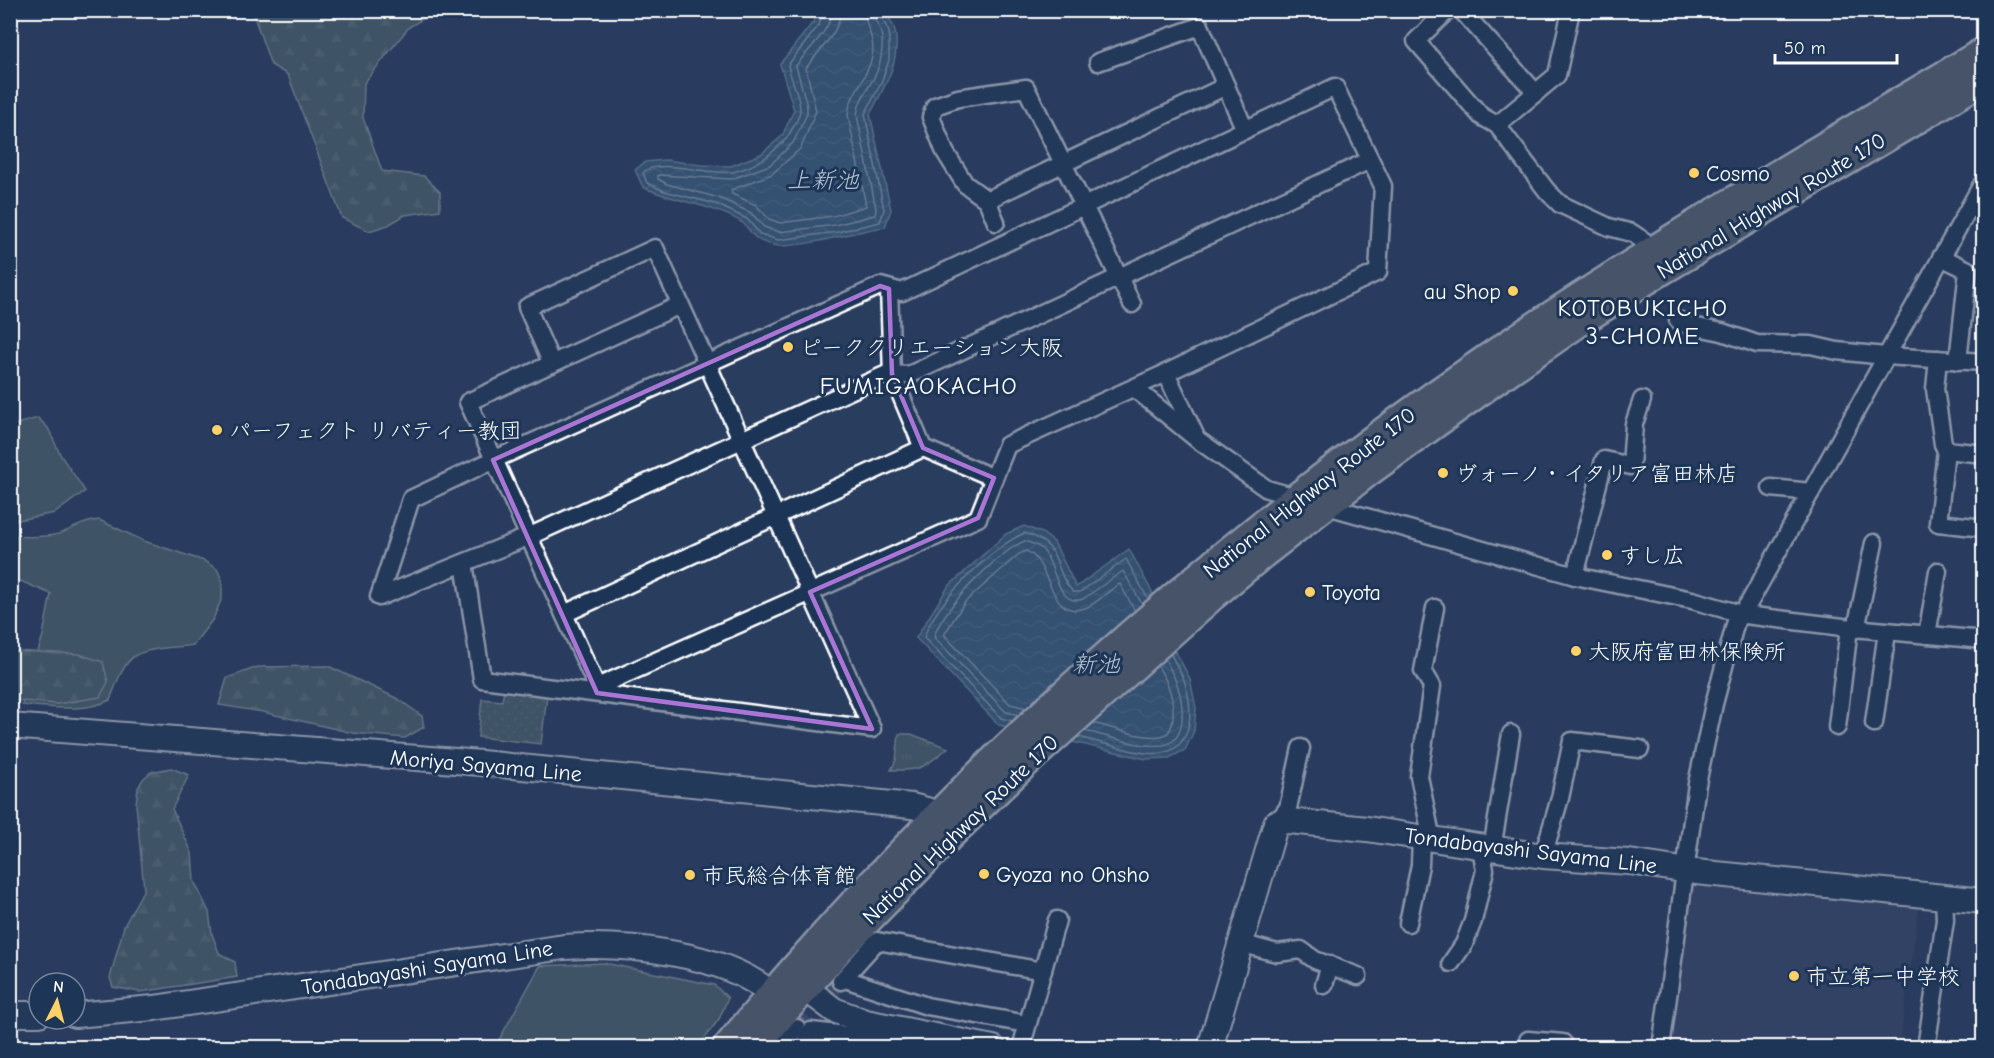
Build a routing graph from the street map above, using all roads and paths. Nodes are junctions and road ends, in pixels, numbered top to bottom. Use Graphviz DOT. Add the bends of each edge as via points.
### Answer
graph roads {
  1 [pos="1448,10"];
  2 [pos="1461,10"];
  3 [pos="1571,10"];
  4 [pos="1983,52"];
  5 [pos="1098,62"];
  6 [pos="1983,79"];
  7 [pos="1226,86"];
  8 [pos="1536,93"];
  9 [pos="1497,125"];
  10 [pos="1245,130"];
  11 [pos="1370,160"];
  12 [pos="1063,164"];
  13 [pos="1983,181"];
  14 [pos="987,200"];
  15 [pos="1084,206"];
  16 [pos="996,222"];
  17 [pos="1941,256"];
  18 [pos="1656,261"];
  19 [pos="1119,278"];
  20 [pos="890,289"];
  21 [pos="1132,304"];
  22 [pos="680,305"];
  23 [pos="1678,320"];
  24 [pos="1885,356"];
  25 [pos="1938,359"];
  26 [pos="1958,361"];
  27 [pos="1983,362"];
  28 [pos="552,364"];
  29 [pos="707,364"];
  30 [pos="1166,373"];
  31 [pos="892,374"];
  32 [pos="1134,388"];
  33 [pos="1642,400"];
  34 [pos="741,440"];
  35 [pos="1198,440"];
  36 [pos="923,448"];
  37 [pos="1946,450"];
  38 [pos="1983,454"];
  39 [pos="492,460"];
  40 [pos="994,478"];
  41 [pos="1771,488"];
  42 [pos="1810,492"];
  43 [pos="1298,497"];
  44 [pos="1326,505"];
  45 [pos="776,516"];
  46 [pos="1983,528"];
  47 [pos="528,537"];
  48 [pos="1874,543"];
  49 [pos="464,562"];
  50 [pos="1938,571"];
  51 [pos="1575,576"];
  52 [pos="810,592"];
  53 [pos="1435,608"];
  54 [pos="1176,611"];
  55 [pos="564,614"];
  56 [pos="1742,614"];
  57 [pos="1852,628"];
  58 [pos="1887,632"];
  59 [pos="1927,635"];
  60 [pos="1983,640"];
  61 [pos="597,690"];
  62 [pos="1874,723"];
  63 [pos="10,726"];
  64 [pos="1837,727"];
  65 [pos="1511,734"];
  66 [pos="1301,748"];
  67 [pos="1640,749"];
  68 [pos="1276,823"];
  69 [pos="945,825"];
  70 [pos="1427,839"];
  71 [pos="1486,848"];
  72 [pos="1543,856"];
  73 [pos="1685,870"];
  74 [pos="1944,897"];
  75 [pos="1983,901"];
  76 [pos="1057,920"];
  77 [pos="1408,923"];
  78 [pos="1240,943"];
  79 [pos="1451,963"];
  80 [pos="1330,965"];
  81 [pos="1043,971"];
  82 [pos="1358,976"];
  83 [pos="1324,985"];
  84 [pos="805,988"];
  85 [pos="771,994"];
  86 [pos="10,1014"];
  87 [pos="27,1014"];
  88 [pos="87,1014"];
  89 [pos="1027,1024"];
  90 [pos="797,1028"];
  91 [pos="900,1029"];
  92 [pos="1538,1043"];
  93 [pos="1563,1043"];
  94 [pos="727,1047"];
  95 [pos="753,1047"];
  96 [pos="780,1047"];
  97 [pos="804,1047"];
  98 [pos="993,1047"];
  99 [pos="1022,1047"];
  100 [pos="1210,1047"];
  101 [pos="1661,1047"];
  102 [pos="1926,1047"];
  1 -- 9 [label="street" via="1416,41 1481,116"];
  2 -- 8 [label="street"];
  3 -- 8 [label="street" via="1557,75"];
  4 -- 18 [label="highway, National Highway Route 170"];
  5 -- 7 [label="street" via="1200,26"];
  6 -- 18 [label="highway, National Highway Route 170"];
  7 -- 10 [label="street"];
  7 -- 12 [label="street"];
  8 -- 9 [label="street"];
  9 -- 18 [label="street" via="1560,204 1609,227 1632,233 1644,241"];
  10 -- 11 [label="street" via="1335,87"];
  10 -- 15 [label="street"];
  11 -- 19 [label="street"];
  11 -- 30 [label="street" via="1383,186 1378,272"];
  12 -- 14 [label="street"];
  12 -- 14 [label="street" via="1026,87 958,98 935,106 931,117 957,175"];
  12 -- 15 [label="street"];
  13 -- 17 [label="street"];
  14 -- 16 [label="street"];
  15 -- 19 [label="street"];
  15 -- 20 [label="street" via="902,292"];
  17 -- 24 [label="street"];
  17 -- 26 [label="street" via="1968,270"];
  18 -- 43 [label="highway, National Highway Route 170" via="1488,358"];
  18 -- 44 [label="highway, National Highway Route 170" via="1579,322"];
  19 -- 21 [label="street"];
  19 -- 31 [label="street" via="909,375"];
  20 -- 29 [label="street" via="880,286"];
  20 -- 31 [label="street"];
  22 -- 28 [label="street"];
  22 -- 28 [label="street" via="655,248 644,253 527,307"];
  22 -- 29 [label="street"];
  23 -- 24 [label="street" via="1757,344 1811,345"];
  24 -- 25 [label="street"];
  24 -- 42 [label="street"];
  25 -- 26 [label="street"];
  25 -- 37 [label="street" via="1935,389"];
  26 -- 27 [label="street"];
  28 -- 39 [label="street" via="468,402"];
  29 -- 34 [label="street"];
  29 -- 39 [label="street"];
  30 -- 32 [label="street"];
  30 -- 35 [label="street"];
  31 -- 34 [label="street"];
  31 -- 36 [label="street"];
  32 -- 35 [label="street"];
  32 -- 40 [label="street" via="1007,445"];
  33 -- 51 [label="street" via="1634,424 1631,466 1604,460"];
  34 -- 45 [label="street"];
  34 -- 47 [label="street"];
  35 -- 43 [label="street" via="1267,489"];
  36 -- 40 [label="street"];
  36 -- 45 [label="street"];
  37 -- 38 [label="street"];
  37 -- 46 [label="street" via="1938,523"];
  39 -- 47 [label="street"];
  39 -- 49 [label="street" via="411,499 379,597"];
  40 -- 52 [label="street" via="978,518"];
  41 -- 42 [label="street"];
  42 -- 56 [label="street"];
  43 -- 44 [label="street"];
  43 -- 54 [label="highway, National Highway Route 170"];
  44 -- 51 [label="street"];
  44 -- 54 [label="highway, National Highway Route 170" via="1261,555"];
  45 -- 52 [label="street"];
  45 -- 55 [label="street"];
  47 -- 49 [label="street"];
  47 -- 55 [label="street"];
  48 -- 57 [label="street"];
  49 -- 61 [label="street" via="482,679"];
  50 -- 59 [label="street"];
  51 -- 56 [label="street"];
  52 -- 61 [label="street"];
  52 -- 61 [label="street" via="872,729"];
  53 -- 70 [label="street" via="1423,671 1432,686 1419,776"];
  54 -- 69 [label="highway, National Highway Route 170" via="1090,670 1054,721"];
  55 -- 61 [label="street"];
  56 -- 57 [label="street"];
  56 -- 73 [label="street" via="1736,621 1714,704 1697,783"];
  57 -- 58 [label="street"];
  57 -- 64 [label="street"];
  58 -- 59 [label="street"];
  58 -- 62 [label="street"];
  59 -- 60 [label="street"];
  63 -- 69 [label="main road, Moriya Sayama Line" via="481,763 912,806 927,810"];
  65 -- 71 [label="street"];
  66 -- 68 [label="street" via="1288,808"];
  67 -- 72 [label="street" via="1572,741"];
  68 -- 70 [label="main road, Tondabayashi Sayama Line" via="1367,829"];
  68 -- 78 [label="main road"];
  69 -- 84 [label="highway, National Highway Route 170"];
  69 -- 85 [label="highway, National Highway Route 170"];
  70 -- 71 [label="main road, Tondabayashi Sayama Line"];
  70 -- 77 [label="street"];
  71 -- 72 [label="main road, Tondabayashi Sayama Line"];
  71 -- 79 [label="street" via="1473,921"];
  72 -- 73 [label="main road, Tondabayashi Sayama Line"];
  73 -- 74 [label="main road, Tondabayashi Sayama Line"];
  73 -- 101 [label="street"];
  74 -- 75 [label="main road, Tondabayashi Sayama Line"];
  74 -- 102 [label="street" via="1945,920"];
  76 -- 81 [label="street"];
  78 -- 80 [label="street" via="1277,953 1301,951"];
  78 -- 100 [label="main road"];
  80 -- 82 [label="street"];
  80 -- 83 [label="street"];
  81 -- 89 [label="street"];
  81 -- 89 [label="street" via="877,941 844,979 927,1006"];
  84 -- 91 [label="main road" via="834,1010"];
  84 -- 95 [label="highway, National Highway Route 170"];
  85 -- 88 [label="main road, Tondabayashi Sayama Line" via="751,979 696,958 650,950 584,946 154,1008"];
  85 -- 94 [label="highway, National Highway Route 170"];
  86 -- 87 [label="main road"];
  89 -- 99 [label="street"];
  90 -- 96 [label="street"];
  91 -- 97 [label="street" via="883,1039 811,1031"];
  91 -- 98 [label="main road"];
  92 -- 93 [label="street"];
}
